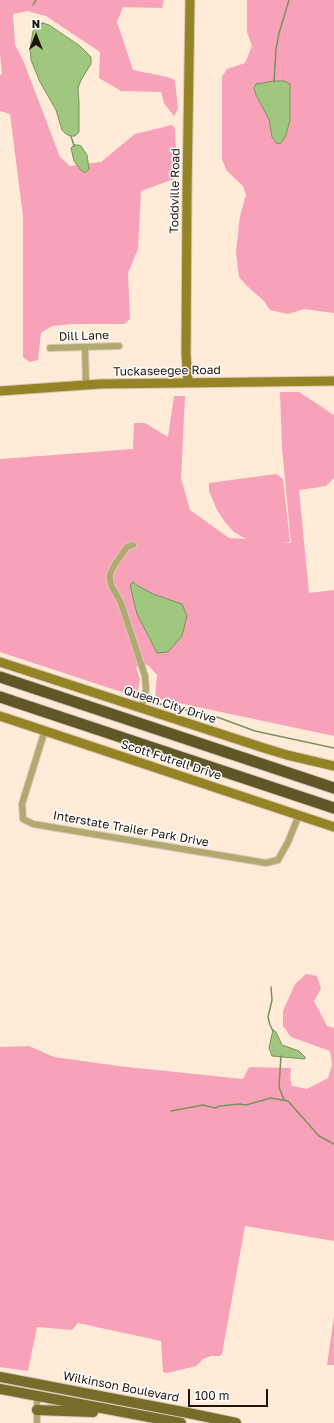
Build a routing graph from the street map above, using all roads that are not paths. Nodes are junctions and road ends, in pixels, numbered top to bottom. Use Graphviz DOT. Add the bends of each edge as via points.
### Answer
graph roads {
  1 [pos="190,0"];
  2 [pos="119,346"];
  3 [pos="84,347"];
  4 [pos="50,348"];
  5 [pos="334,381"];
  6 [pos="188,382"];
  7 [pos="86,385"];
  8 [pos="0,391"];
  9 [pos="132,546"];
  10 [pos="0,662"];
  11 [pos="0,677"];
  12 [pos="0,697"];
  13 [pos="141,708"];
  14 [pos="0,716"];
  15 [pos="45,730"];
  16 [pos="334,766"];
  17 [pos="334,788"];
  18 [pos="334,808"];
  19 [pos="299,815"];
  20 [pos="334,826"];
  21 [pos="0,1377"];
  22 [pos="39,1384"];
  23 [pos="0,1389"];
  24 [pos="37,1396"];
  25 [pos="37,1410"];
  26 [pos="124,1412"];
  27 [pos="37,1423"];
  28 [pos="181,1423"];
  29 [pos="236,1423"];
  1 -- 6 [label="street, Toddville Road" via="186,354"];
  2 -- 3 [label="street, Dill Lane"];
  3 -- 4 [label="street, Dill Lane"];
  3 -- 7 [label="street"];
  5 -- 6 [label="street, Tuckaseegee Road"];
  6 -- 7 [label="street, Tuckaseegee Road"];
  7 -- 8 [label="street, Tuckaseegee Road"];
  9 -- 13 [label="street" via="127,547 115,564 110,580 121,603 145,676 146,690"];
  10 -- 13 [label="street, Queen City Drive"];
  11 -- 17 [label="highway"];
  12 -- 18 [label="highway"];
  13 -- 16 [label="street, Queen City Drive" via="287,755"];
  14 -- 15 [label="street, Scott Futrell Drive"];
  15 -- 19 [label="street, Scott Futrell Drive"];
  15 -- 19 [label="street, Interstate Trailer Park Drive" via="22,804 23,819 33,824 266,863 278,860"];
  19 -- 20 [label="street, Scott Futrell Drive"];
  21 -- 22 [label="main road, Wilkinson Boulevard"];
  22 -- 24 [label="street"];
  22 -- 29 [label="main road, Wilkinson Boulevard"];
  23 -- 24 [label="main road, Wilkinson Boulevard"];
  24 -- 25 [label="street"];
  24 -- 26 [label="main road, Wilkinson Boulevard"];
  25 -- 26 [label="main road"];
  25 -- 27 [label="street"];
  26 -- 28 [label="main road, Wilkinson Boulevard"];
}
